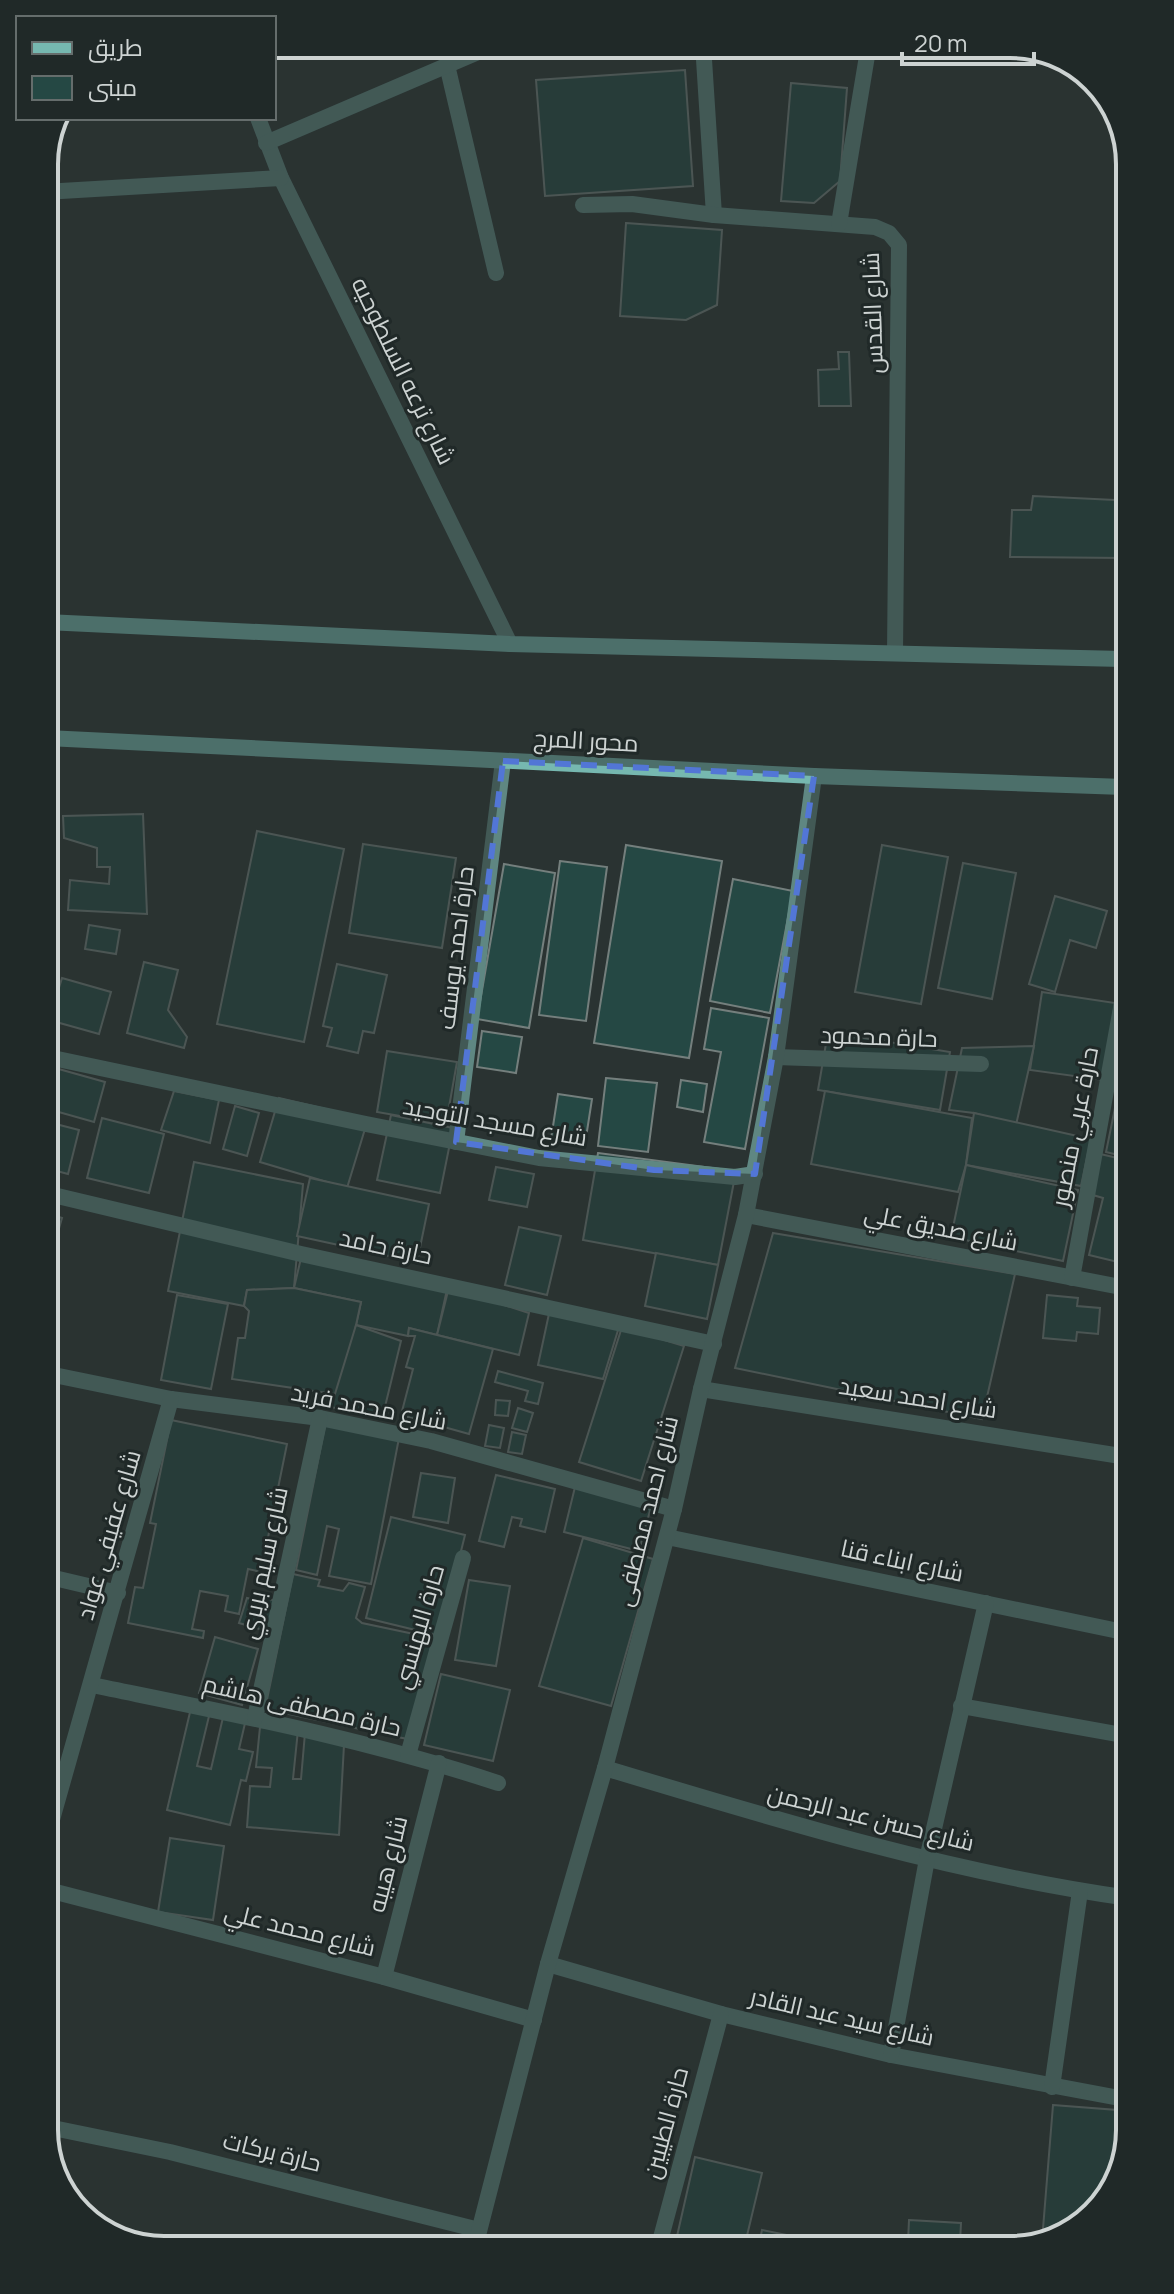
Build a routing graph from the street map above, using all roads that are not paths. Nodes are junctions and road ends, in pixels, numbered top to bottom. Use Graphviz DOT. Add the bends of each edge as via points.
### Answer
graph roads {
  1 [pos="464,58"];
  2 [pos="704,58"];
  3 [pos="867,58"];
  4 [pos="447,65"];
  5 [pos="259,120"];
  6 [pos="266,143"];
  7 [pos="281,178"];
  8 [pos="58,191"];
  9 [pos="583,205"];
  10 [pos="714,215"];
  11 [pos="839,224"];
  12 [pos="496,273"];
  13 [pos="58,623"];
  14 [pos="510,644"];
  15 [pos="895,653"];
  16 [pos="1116,659"];
  17 [pos="58,739"];
  18 [pos="503,761"];
  19 [pos="814,776"];
  20 [pos="1116,787"];
  21 [pos="1116,1036"];
  22 [pos="776,1057"];
  23 [pos="58,1059"];
  24 [pos="981,1064"];
  25 [pos="456,1142"];
  26 [pos="755,1174"];
  27 [pos="58,1196"];
  28 [pos="746,1215"];
  29 [pos="1072,1278"];
  30 [pos="1116,1286"];
  31 [pos="714,1344"];
  32 [pos="58,1376"];
  33 [pos="701,1389"];
  34 [pos="171,1399"];
  35 [pos="320,1418"];
  36 [pos="1116,1455"];
  37 [pos="674,1509"];
  38 [pos="667,1537"];
  39 [pos="463,1558"];
  40 [pos="58,1579"];
  41 [pos="118,1593"];
  42 [pos="986,1603"];
  43 [pos="1116,1630"];
  44 [pos="92,1685"];
  45 [pos="961,1706"];
  46 [pos="255,1718"];
  47 [pos="1116,1734"];
  48 [pos="408,1755"];
  49 [pos="439,1763"];
  50 [pos="605,1768"];
  51 [pos="498,1783"];
  52 [pos="58,1799"];
  53 [pos="927,1859"];
  54 [pos="1080,1891"];
  55 [pos="58,1893"];
  56 [pos="1116,1896"];
  57 [pos="548,1964"];
  58 [pos="384,1977"];
  59 [pos="721,2014"];
  60 [pos="534,2020"];
  61 [pos="891,2055"];
  62 [pos="1052,2087"];
  63 [pos="1116,2098"];
  64 [pos="58,2129"];
  65 [pos="479,2230"];
  66 [pos="478,2236"];
  67 [pos="661,2236"];
  1 -- 4 [label="street"];
  2 -- 10 [label="street"];
  3 -- 11 [label="street"];
  4 -- 6 [label="street"];
  4 -- 12 [label="street"];
  5 -- 6 [label="street, شارع ترعه السلطوحيه"];
  6 -- 7 [label="street, شارع ترعه السلطوحيه"];
  7 -- 8 [label="street"];
  7 -- 14 [label="street, شارع ترعه السلطوحيه"];
  9 -- 10 [label="street, شارع القدس" via="632,204"];
  10 -- 11 [label="street, شارع القدس"];
  11 -- 15 [label="street, شارع القدس" via="875,227 899,245"];
  13 -- 14 [label="main road"];
  14 -- 15 [label="main road"];
  15 -- 16 [label="main road"];
  17 -- 18 [label="main road, محور المرج"];
  18 -- 19 [label="main road, محور المرج"];
  18 -- 25 [label="street, حارة احمد يوسف"];
  19 -- 20 [label="main road, محور المرج"];
  19 -- 22 [label="street, شارع احمد مصطفى"];
  21 -- 29 [label="street, حارة عربي منصور"];
  22 -- 24 [label="street, حارة محمود"];
  22 -- 26 [label="street, شارع احمد مصطفى"];
  23 -- 25 [label="street, شارع مسجد التوحيد"];
  25 -- 26 [label="street, شارع مسجد التوحيد" via="640,1169"];
  26 -- 28 [label="street, شارع احمد مصطفى"];
  27 -- 31 [label="street, حارة حامد"];
  28 -- 29 [label="street, شارع صديق علي"];
  28 -- 31 [label="street, شارع احمد مصطفى"];
  29 -- 30 [label="street, شارع صديق علي"];
  31 -- 33 [label="street, شارع احمد مصطفى"];
  32 -- 34 [label="street, شارع محمد فريد"];
  33 -- 36 [label="street, شارع احمد سعيد"];
  33 -- 37 [label="street, شارع احمد مصطفى"];
  34 -- 35 [label="street, شارع محمد فريد"];
  34 -- 41 [label="street, شارع عفيفي عواد"];
  35 -- 37 [label="street, شارع محمد فريد" via="431,1441"];
  35 -- 46 [label="street, شارع سليم بربري"];
  37 -- 38 [label="street, شارع احمد مصطفى"];
  38 -- 42 [label="street, شارع ابناء قنا"];
  38 -- 50 [label="street, شارع احمد مصطفى"];
  39 -- 48 [label="street, حارة البهنسي"];
  40 -- 41 [label="street"];
  41 -- 44 [label="street, شارع عفيفي عواد"];
  42 -- 43 [label="street, شارع ابناء قنا"];
  42 -- 45 [label="street"];
  44 -- 46 [label="street, حارة مصطفى هاشم"];
  44 -- 52 [label="street, شارع عفيفي عواد"];
  45 -- 47 [label="street"];
  45 -- 53 [label="street"];
  46 -- 48 [label="street, حارة مصطفى هاشم"];
  48 -- 49 [label="street, حارة مصطفى هاشم"];
  49 -- 51 [label="street, حارة مصطفى هاشم"];
  49 -- 58 [label="street, شارع هيبه"];
  50 -- 53 [label="street, شارع حسن عبد الرحمن"];
  50 -- 57 [label="street, شارع احمد مصطفى"];
  53 -- 54 [label="street, شارع حسن عبد الرحمن"];
  53 -- 61 [label="street"];
  54 -- 56 [label="street, شارع حسن عبد الرحمن"];
  54 -- 62 [label="street"];
  55 -- 58 [label="street, شارع محمد علي"];
  57 -- 59 [label="street, شارع سيد عبد القادر"];
  57 -- 60 [label="street, شارع احمد مصطفى"];
  58 -- 60 [label="street, شارع محمد علي"];
  59 -- 61 [label="street, شارع سيد عبد القادر"];
  59 -- 67 [label="street, حارة الطيبين"];
  60 -- 65 [label="street, شارع احمد مصطفى"];
  61 -- 62 [label="street, شارع سيد عبد القادر"];
  62 -- 63 [label="street, شارع سيد عبد القادر"];
  64 -- 65 [label="street, حارة بركات" via="185,2155"];
  65 -- 66 [label="street, شارع احمد مصطفى"];
}
